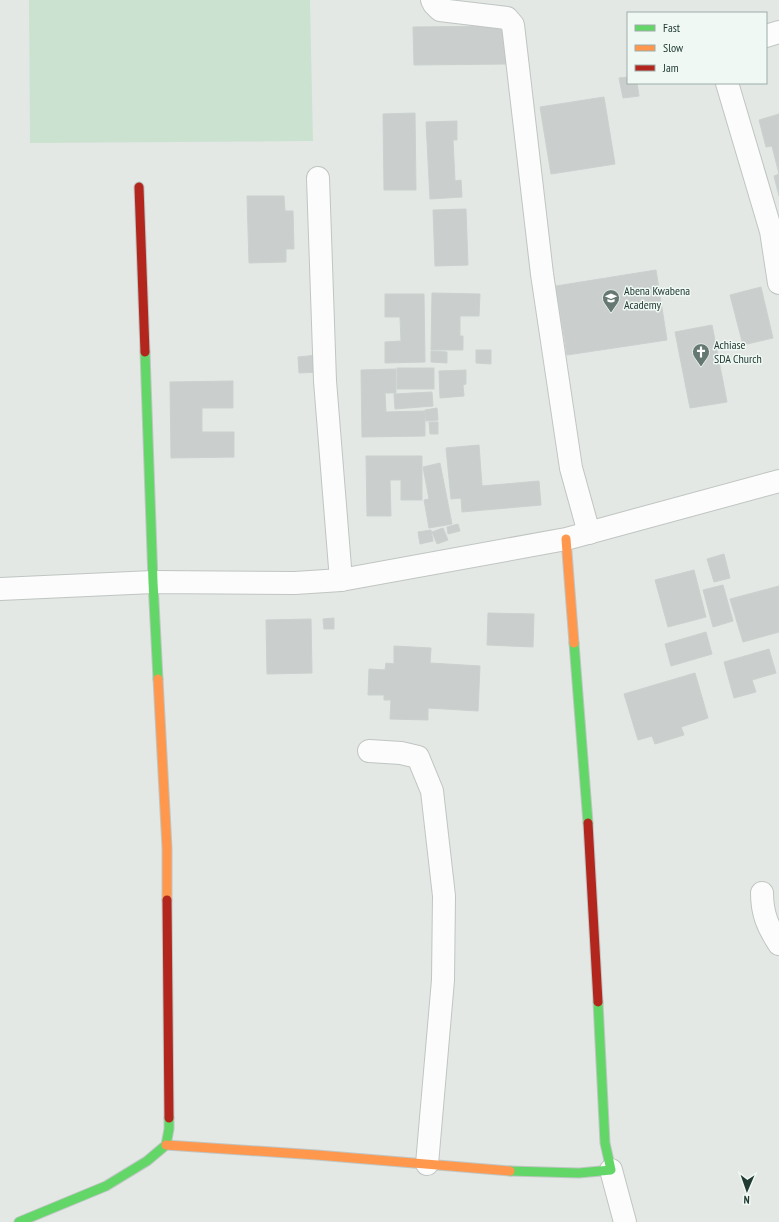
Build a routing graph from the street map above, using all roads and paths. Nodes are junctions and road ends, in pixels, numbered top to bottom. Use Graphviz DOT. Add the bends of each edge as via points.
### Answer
graph roads {
  1 [pos="432,0"];
  2 [pos="779,32"];
  3 [pos="767,36"];
  4 [pos="726,84"];
  5 [pos="318,178"];
  6 [pos="139,187"];
  7 [pos="775,230"];
  8 [pos="779,283"];
  9 [pos="779,480"];
  10 [pos="589,533"];
  11 [pos="566,539"];
  12 [pos="341,580"];
  13 [pos="153,582"];
  14 [pos="0,589"];
  15 [pos="369,752"];
  16 [pos="762,893"];
  17 [pos="779,944"];
  18 [pos="166,1145"];
  19 [pos="427,1164"];
  20 [pos="611,1170"];
  21 [pos="19,1222"];
  22 [pos="625,1222"];
  1 -- 10 [label="street" via="440,10 506,18 513,25 542,274 571,468"];
  2 -- 3 [label="street"];
  4 -- 7 [label="street"];
  5 -- 12 [label="street" via="325,381"];
  6 -- 13 [label="street"];
  7 -- 8 [label="street"];
  9 -- 10 [label="street"];
  10 -- 11 [label="street"];
  11 -- 12 [label="street"];
  11 -- 20 [label="street" via="589,835 605,1143"];
  12 -- 13 [label="street" via="295,583"];
  13 -- 14 [label="street"];
  13 -- 18 [label="street" via="166,848 169,1129"];
  15 -- 19 [label="street" via="401,753 418,757 432,791 444,896 443,980"];
  16 -- 17 [label="street" via="762,908 769,928"];
  18 -- 19 [label="street"];
  18 -- 21 [label="street" via="147,1161 106,1186"];
  19 -- 20 [label="street" via="515,1172 579,1173"];
  20 -- 22 [label="street"];
}
